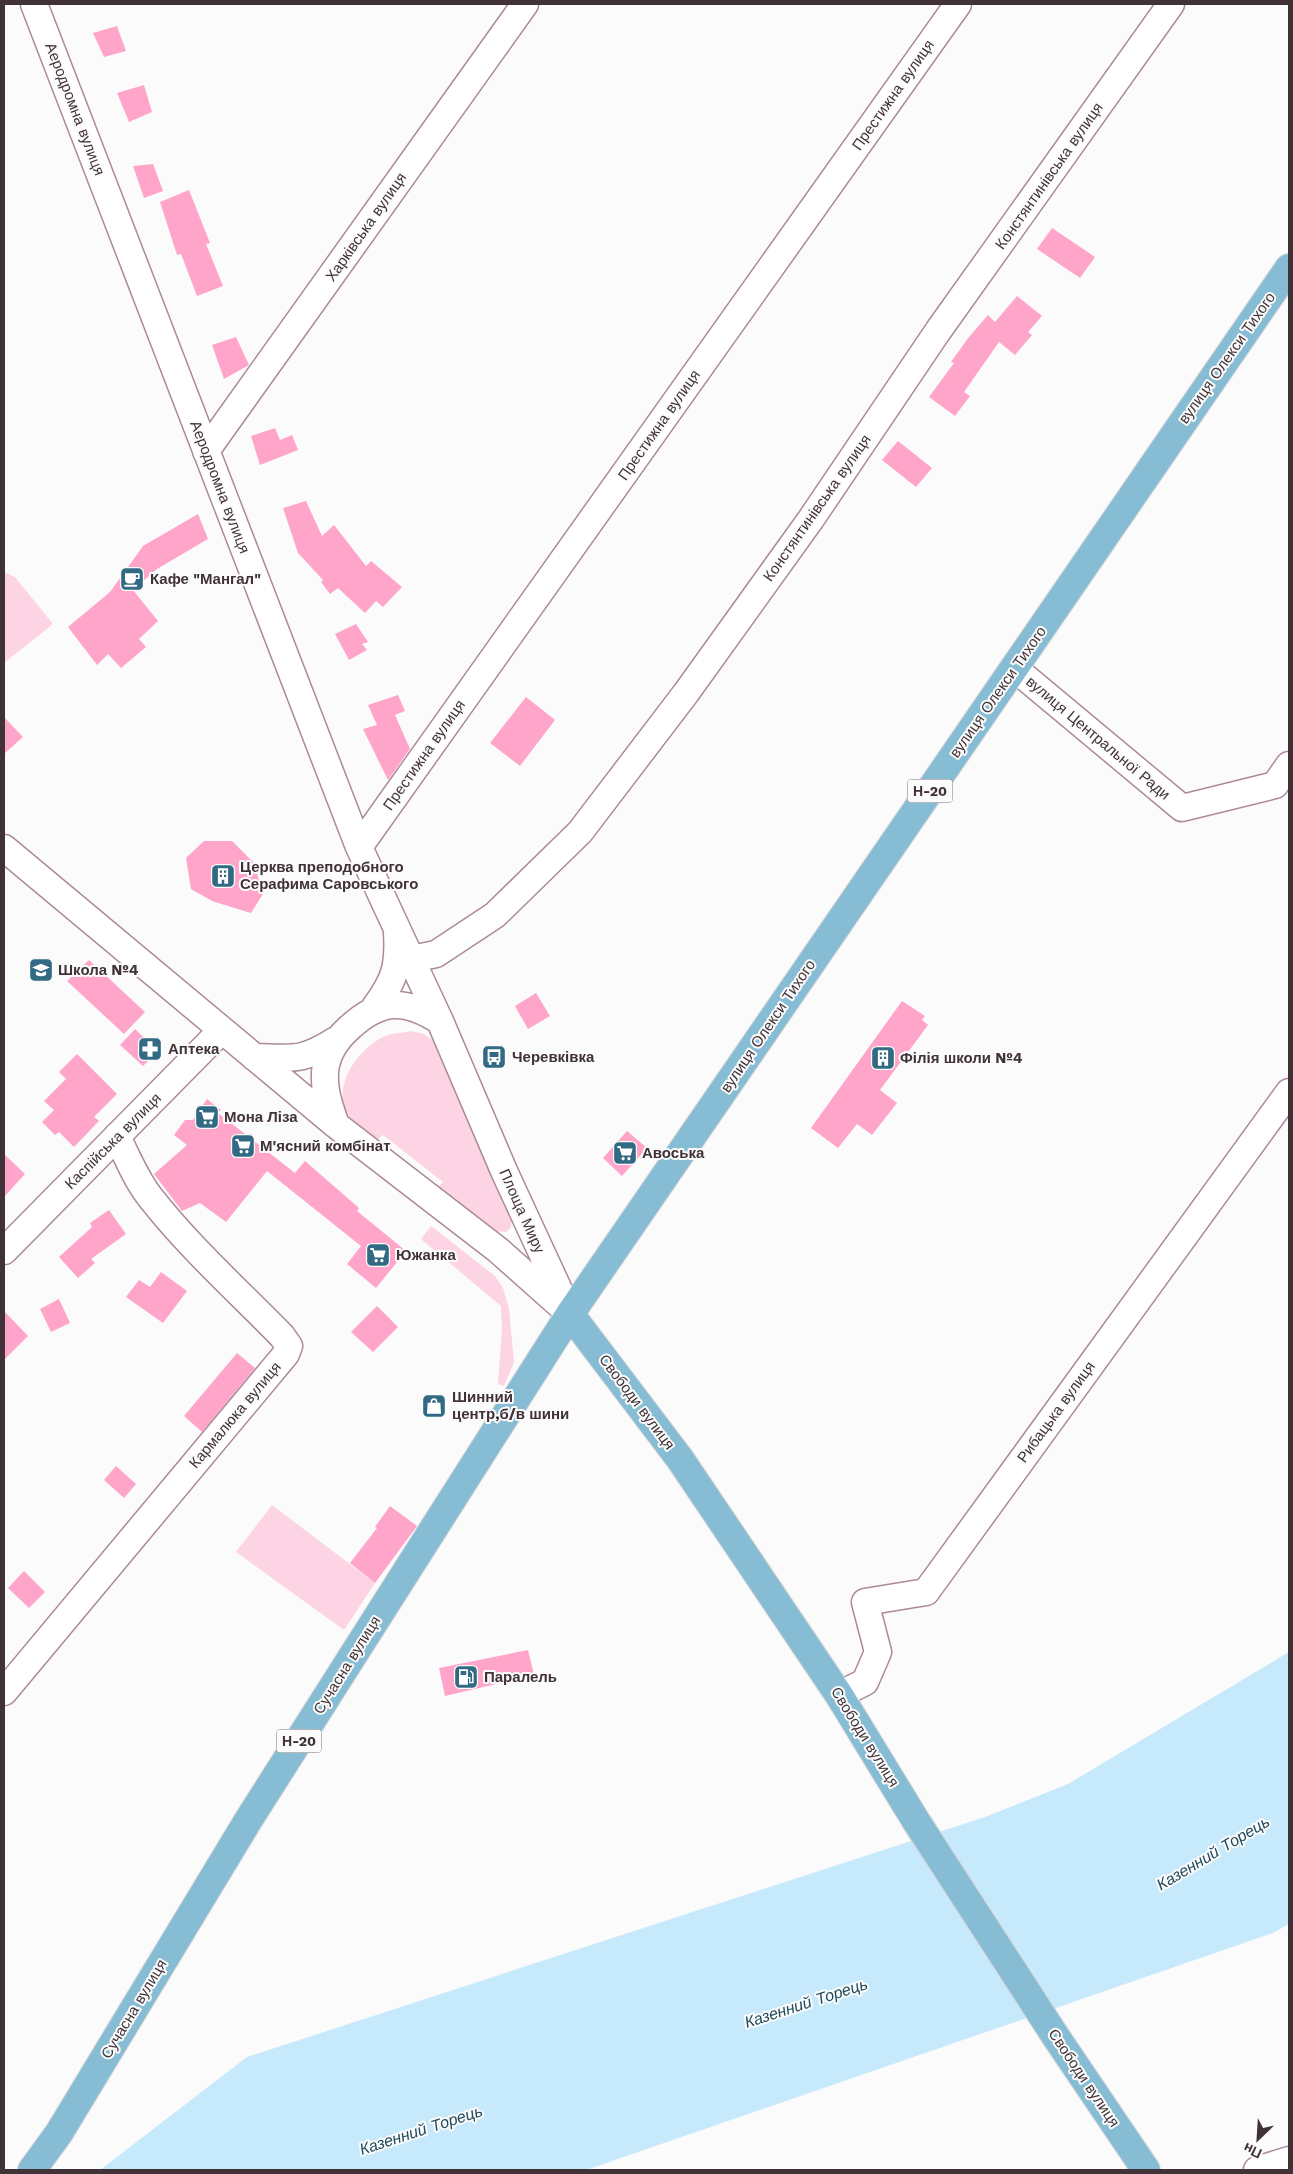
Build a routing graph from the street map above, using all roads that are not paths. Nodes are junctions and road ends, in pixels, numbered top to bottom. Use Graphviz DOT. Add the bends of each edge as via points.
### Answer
graph roads {
  1 [pos="34,4"];
  2 [pos="525,4"];
  3 [pos="958,4"];
  4 [pos="1170,4"];
  5 [pos="1289,268"];
  6 [pos="206,451"];
  7 [pos="1014,668"];
  8 [pos="1289,765"];
  9 [pos="359,846"];
  10 [pos="4,848"];
  11 [pos="396,929"];
  12 [pos="412,959"];
  13 [pos="376,1008"];
  14 [pos="440,1021"];
  15 [pos="222,1030"];
  16 [pos="336,1040"];
  17 [pos="254,1056"];
  18 [pos="1289,1092"];
  19 [pos="336,1125"];
  20 [pos="117,1136"];
  21 [pos="4,1251"];
  22 [pos="570,1314"];
  23 [pos="4,1692"];
  24 [pos="839,1695"];
  25 [pos="1289,2160"];
  26 [pos="32,2170"];
  27 [pos="1146,2170"];
  28 [pos="1257,2170"];
  1 -- 6 [label="street, Аеродромна вулиця"];
  2 -- 6 [label="street, Харківська вулиця"];
  3 -- 9 [label="street, Престижна вулиця"];
  4 -- 12 [label="street, Констянтинівська вулиця" via="938,331 811,519 686,693 580,832 495,915 436,954"];
  5 -- 7 [label="main road, вулиця Олекси Тихого / Н-20"];
  6 -- 9 [label="street, Аеродромна вулиця"];
  7 -- 8 [label="street, вулиця Центральної Ради" via="1182,808 1275,785"];
  7 -- 22 [label="main road, вулиця Олекси Тихого / Н-20"];
  9 -- 11 [label="street, Аеродромна вулиця"];
  10 -- 15 [label="street, Площа Миру"];
  11 -- 12 [label="street, Аеродромна вулиця"];
  11 -- 13 [label="street" via="396,973"];
  12 -- 14 [label="street, Аеродромна вулиця"];
  13 -- 14 [label="street" via="401,1005 422,1009"];
  13 -- 16 [label="street"];
  14 -- 22 [label="street, Площа Миру"];
  15 -- 17 [label="street, Площа Миру"];
  15 -- 20 [label="street, Каспійська вулиця"];
  16 -- 17 [label="street" via="298,1059"];
  16 -- 19 [label="street" via="326,1064 325,1090"];
  17 -- 19 [label="street, Площа Миру"];
  18 -- 24 [label="street, Рибацька вулиця" via="926,1592 865,1602 878,1652 865,1682"];
  19 -- 22 [label="street, Площа Миру" via="498,1250"];
  20 -- 21 [label="street, Каспійська вулиця"];
  20 -- 23 [label="street, Кармалюка вулиця" via="149,1196 288,1346 286,1354"];
  22 -- 24 [label="main road, Свободи вулиця" via="680,1459"];
  22 -- 26 [label="main road, Сучасна вулиця / Н-20" via="249,1819 59,2133"];
  24 -- 27 [label="main road, Свободи вулиця" via="916,1821"];
  25 -- 28 [label="street"];
}
